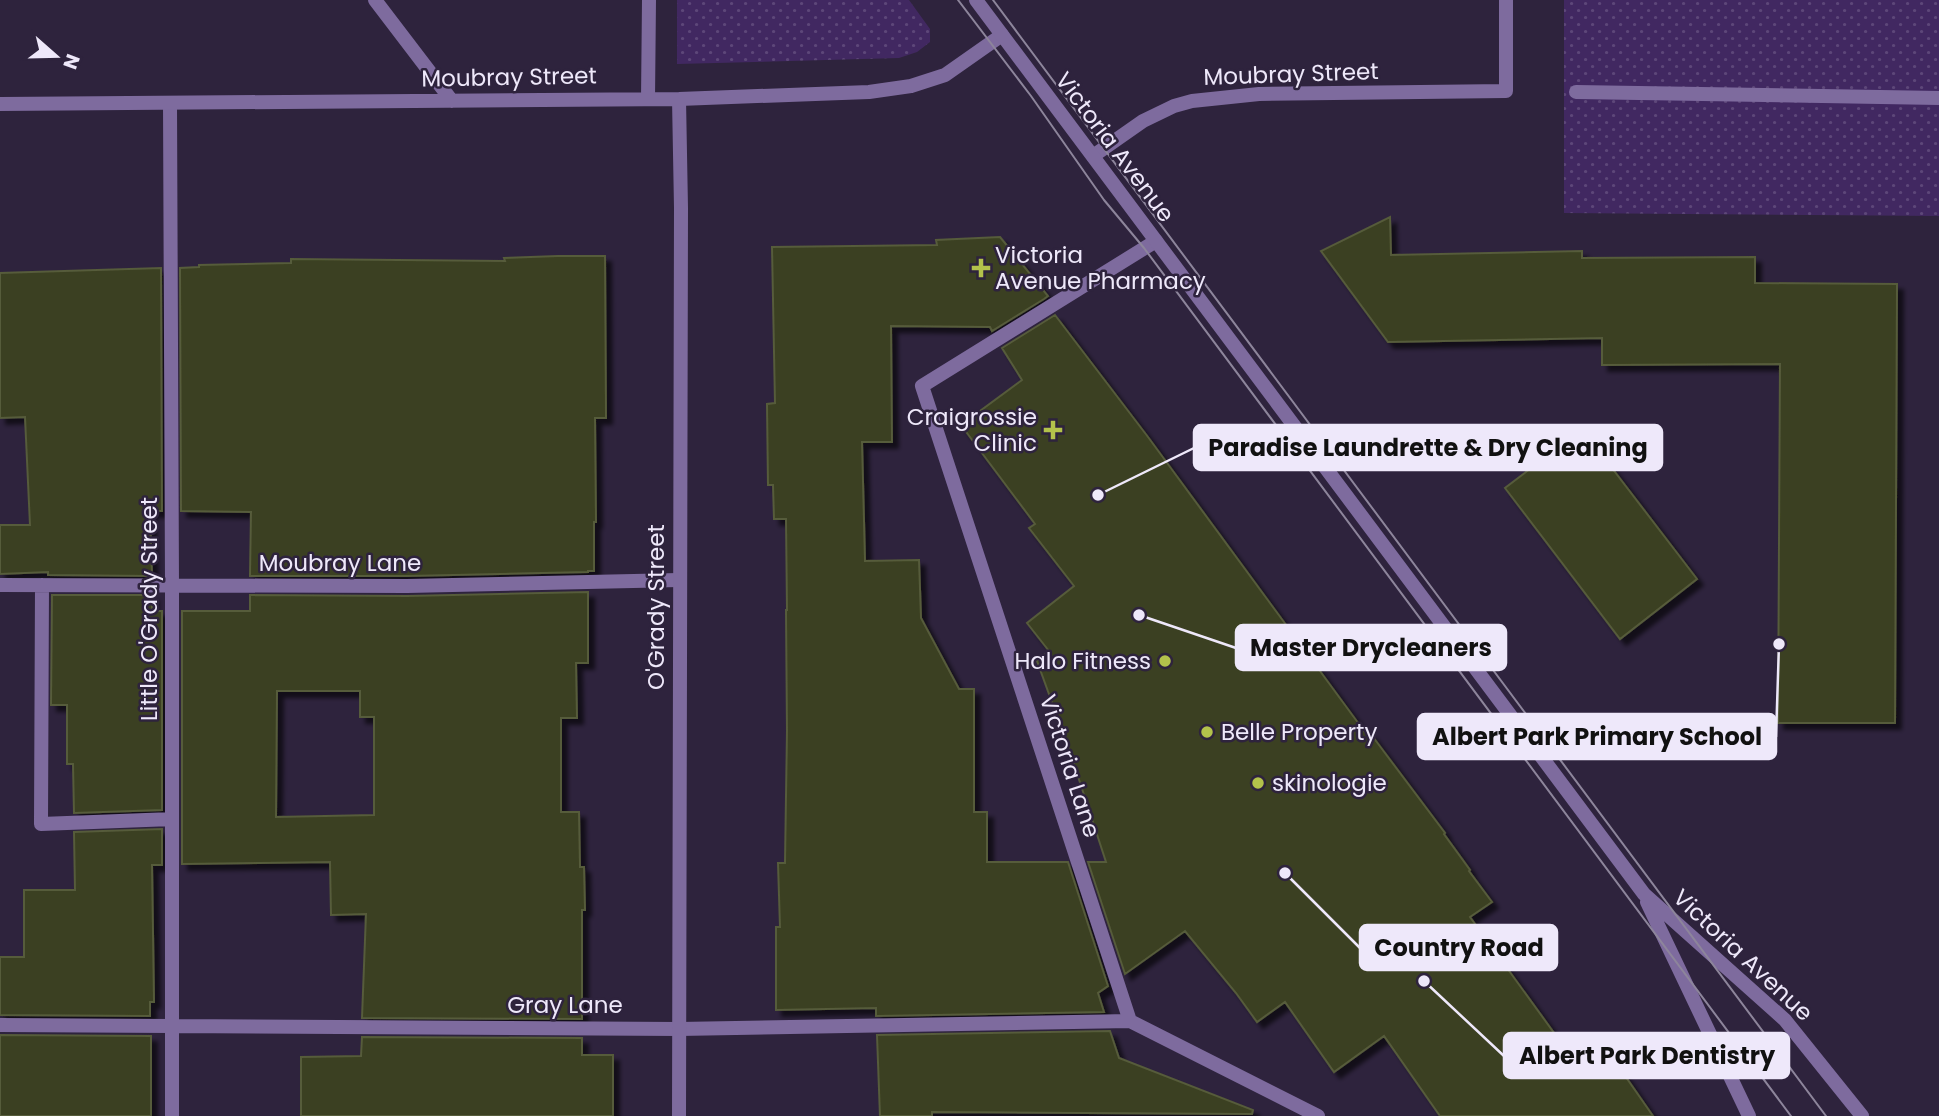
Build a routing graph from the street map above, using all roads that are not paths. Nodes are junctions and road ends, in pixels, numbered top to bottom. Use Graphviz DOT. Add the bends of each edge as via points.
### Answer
graph roads {
  1 [pos="375,0"];
  2 [pos="649,0"];
  3 [pos="976,0"];
  4 [pos="1506,0"];
  5 [pos="1002,35"];
  6 [pos="1576,92"];
  7 [pos="1939,98"];
  8 [pos="648,99"];
  9 [pos="680,99"];
  10 [pos="452,101"];
  11 [pos="170,103"];
  12 [pos="0,104"];
  13 [pos="1093,156"];
  14 [pos="1156,241"];
  15 [pos="679,580"];
  16 [pos="0,585"];
  17 [pos="42,585"];
  18 [pos="172,585"];
  19 [pos="172,819"];
  20 [pos="1644,894"];
  21 [pos="1130,1021"];
  22 [pos="0,1025"];
  23 [pos="171,1026"];
  24 [pos="679,1029"];
  25 [pos="172,1116"];
  26 [pos="679,1116"];
  27 [pos="1318,1116"];
  28 [pos="1749,1116"];
  29 [pos="1862,1116"];
  1 -- 10 [label="street"];
  2 -- 8 [label="street"];
  3 -- 5 [label="street, Victoria Avenue"];
  4 -- 13 [label="street, Moubray Street" via="1506,91 1259,94 1192,101 1143,121"];
  5 -- 9 [label="street, Moubray Street" via="946,75 911,86 858,93"];
  5 -- 13 [label="street, Victoria Avenue"];
  6 -- 7 [label="street"];
  8 -- 9 [label="street, Moubray Street"];
  8 -- 10 [label="street, Moubray Street"];
  9 -- 15 [label="street, O'Grady Street"];
  10 -- 11 [label="street, Moubray Street"];
  11 -- 12 [label="street, Moubray Street"];
  11 -- 18 [label="street, Little O'Grady Street"];
  13 -- 14 [label="street, Victoria Avenue"];
  14 -- 20 [label="street, Victoria Avenue"];
  14 -- 21 [label="street, Victoria Lane" via="922,386"];
  15 -- 18 [label="street, Moubray Lane"];
  15 -- 24 [label="street, O'Grady Street"];
  16 -- 17 [label="street, Moubray Lane"];
  17 -- 18 [label="street, Moubray Lane"];
  17 -- 19 [label="street" via="41,824"];
  18 -- 19 [label="street, Little O'Grady Street"];
  19 -- 23 [label="street, Little O'Grady Street"];
  20 -- 28 [label="street, Victoria Avenue"];
  20 -- 29 [label="street, Victoria Avenue" via="1784,1020"];
  21 -- 24 [label="street, Gray Lane"];
  21 -- 27 [label="street"];
  22 -- 23 [label="street, Gray Lane"];
  23 -- 24 [label="street, Gray Lane"];
  23 -- 25 [label="street, Little O'Grady Street"];
  24 -- 26 [label="street, O'Grady Street"];
}
